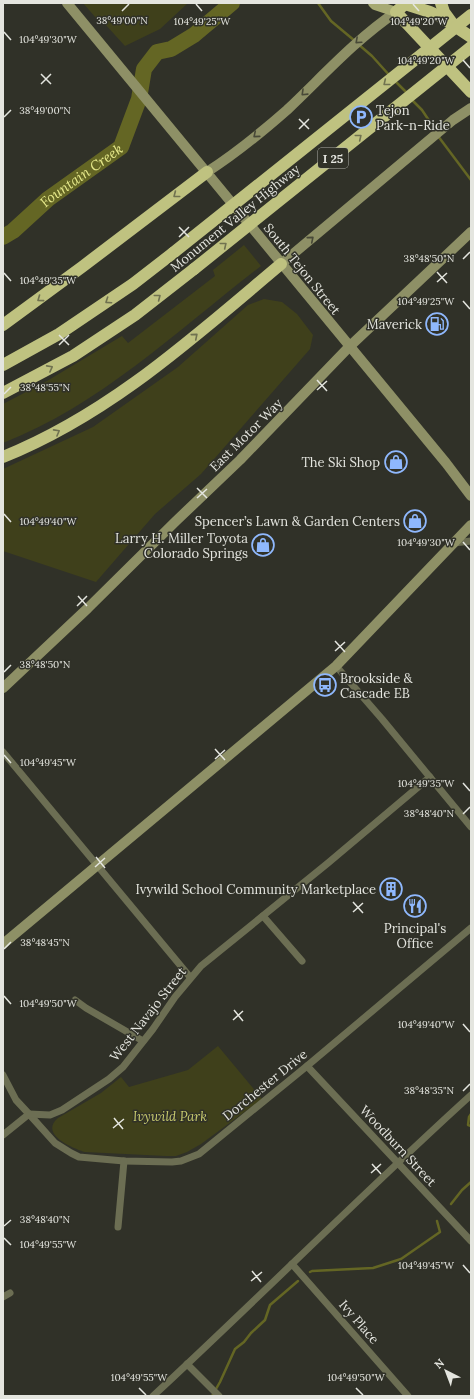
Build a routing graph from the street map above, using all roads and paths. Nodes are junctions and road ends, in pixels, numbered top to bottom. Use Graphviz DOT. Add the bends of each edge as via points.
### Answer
graph roads {
  1 [pos="67,3"];
  2 [pos="373,3"];
  3 [pos="442,3"];
  4 [pos="401,5"];
  5 [pos="471,15"];
  6 [pos="453,25"];
  7 [pos="471,37"];
  8 [pos="471,47"];
  9 [pos="471,92"];
  10 [pos="471,108"];
  11 [pos="207,172"];
  12 [pos="471,232"];
  13 [pos="281,264"];
  14 [pos="3,326"];
  15 [pos="349,347"];
  16 [pos="3,365"];
  17 [pos="3,393"];
  18 [pos="3,458"];
  19 [pos="471,496"];
  20 [pos="471,524"];
  21 [pos="471,541"];
  22 [pos="454,543"];
  23 [pos="336,666"];
  24 [pos="3,688"];
  25 [pos="3,752"];
  26 [pos="430,777"];
  27 [pos="471,827"];
  28 [pos="97,866"];
  29 [pos="263,916"];
  30 [pos="471,928"];
  31 [pos="3,944"];
  32 [pos="302,961"];
  33 [pos="190,977"];
  34 [pos="75,1000"];
  35 [pos="143,1041"];
  36 [pos="307,1066"];
  37 [pos="3,1075"];
  38 [pos="471,1095"];
  39 [pos="29,1114"];
  40 [pos="3,1135"];
  41 [pos="124,1161"];
  42 [pos="396,1163"];
  43 [pos="118,1227"];
  44 [pos="471,1242"];
  45 [pos="292,1264"];
  46 [pos="10,1293"];
  47 [pos="3,1297"];
  48 [pos="187,1364"];
  49 [pos="153,1396"];
  50 [pos="219,1396"];
  51 [pos="408,1396"];
  1 -- 11 [label="street, South Tejon Street"];
  2 -- 4 [label="main road"];
  3 -- 6 [label="highway" via="444,12"];
  4 -- 6 [label="highway" via="432,13"];
  4 -- 9 [label="highway"];
  4 -- 11 [label="street, one-way" via="342,56 286,110 227,159"];
  5 -- 16 [label="highway, Monument Valley Highway / I 25, one-way, bridge" via="133,284 59,334"];
  6 -- 7 [label="highway"];
  17 -- 8 [label="highway, Monument Valley Highway / I 25, one-way, bridge" via="73,356 135,315"];
  13 -- 10 [label="street, one-way" via="453,120"];
  11 -- 13 [label="street, South Tejon Street"];
  11 -- 14 [label="highway, one-way"];
  12 -- 15 [label="street, East Motor Way"];
  13 -- 15 [label="street, South Tejon Street"];
  18 -- 13 [label="highway, one-way" via="56,433 114,399 165,361"];
  15 -- 19 [label="street, South Tejon Street"];
  15 -- 24 [label="street, East Motor Way" via="240,460"];
  20 -- 22 [label="street"];
  21 -- 22 [label="street"];
  22 -- 23 [label="street"];
  23 -- 26 [label="street"];
  23 -- 28 [label="street"];
  25 -- 28 [label="street"];
  26 -- 27 [label="street"];
  26 -- 29 [label="street, West Navajo Street"];
  28 -- 31 [label="street"];
  28 -- 33 [label="street"];
  29 -- 32 [label="street"];
  29 -- 33 [label="street, West Navajo Street"];
  30 -- 36 [label="street, Dorchester Drive"];
  33 -- 35 [label="street, West Navajo Street"];
  34 -- 35 [label="street"];
  35 -- 39 [label="street, West Navajo Street" via="123,1067 92,1091 50,1115"];
  36 -- 41 [label="street, Dorchester Drive" via="199,1154 172,1162"];
  36 -- 42 [label="street, Woodburn Street"];
  37 -- 39 [label="street, Dorchester Drive" via="16,1100"];
  38 -- 42 [label="street"];
  39 -- 40 [label="street"];
  39 -- 41 [label="street, Dorchester Drive" via="55,1143 71,1153"];
  41 -- 43 [label="street"];
  42 -- 44 [label="street, Woodburn Street"];
  42 -- 45 [label="street"];
  45 -- 48 [label="street"];
  45 -- 51 [label="street, Ivy Place"];
  46 -- 47 [label="street"];
  48 -- 49 [label="street"];
  48 -- 50 [label="street"];
}
